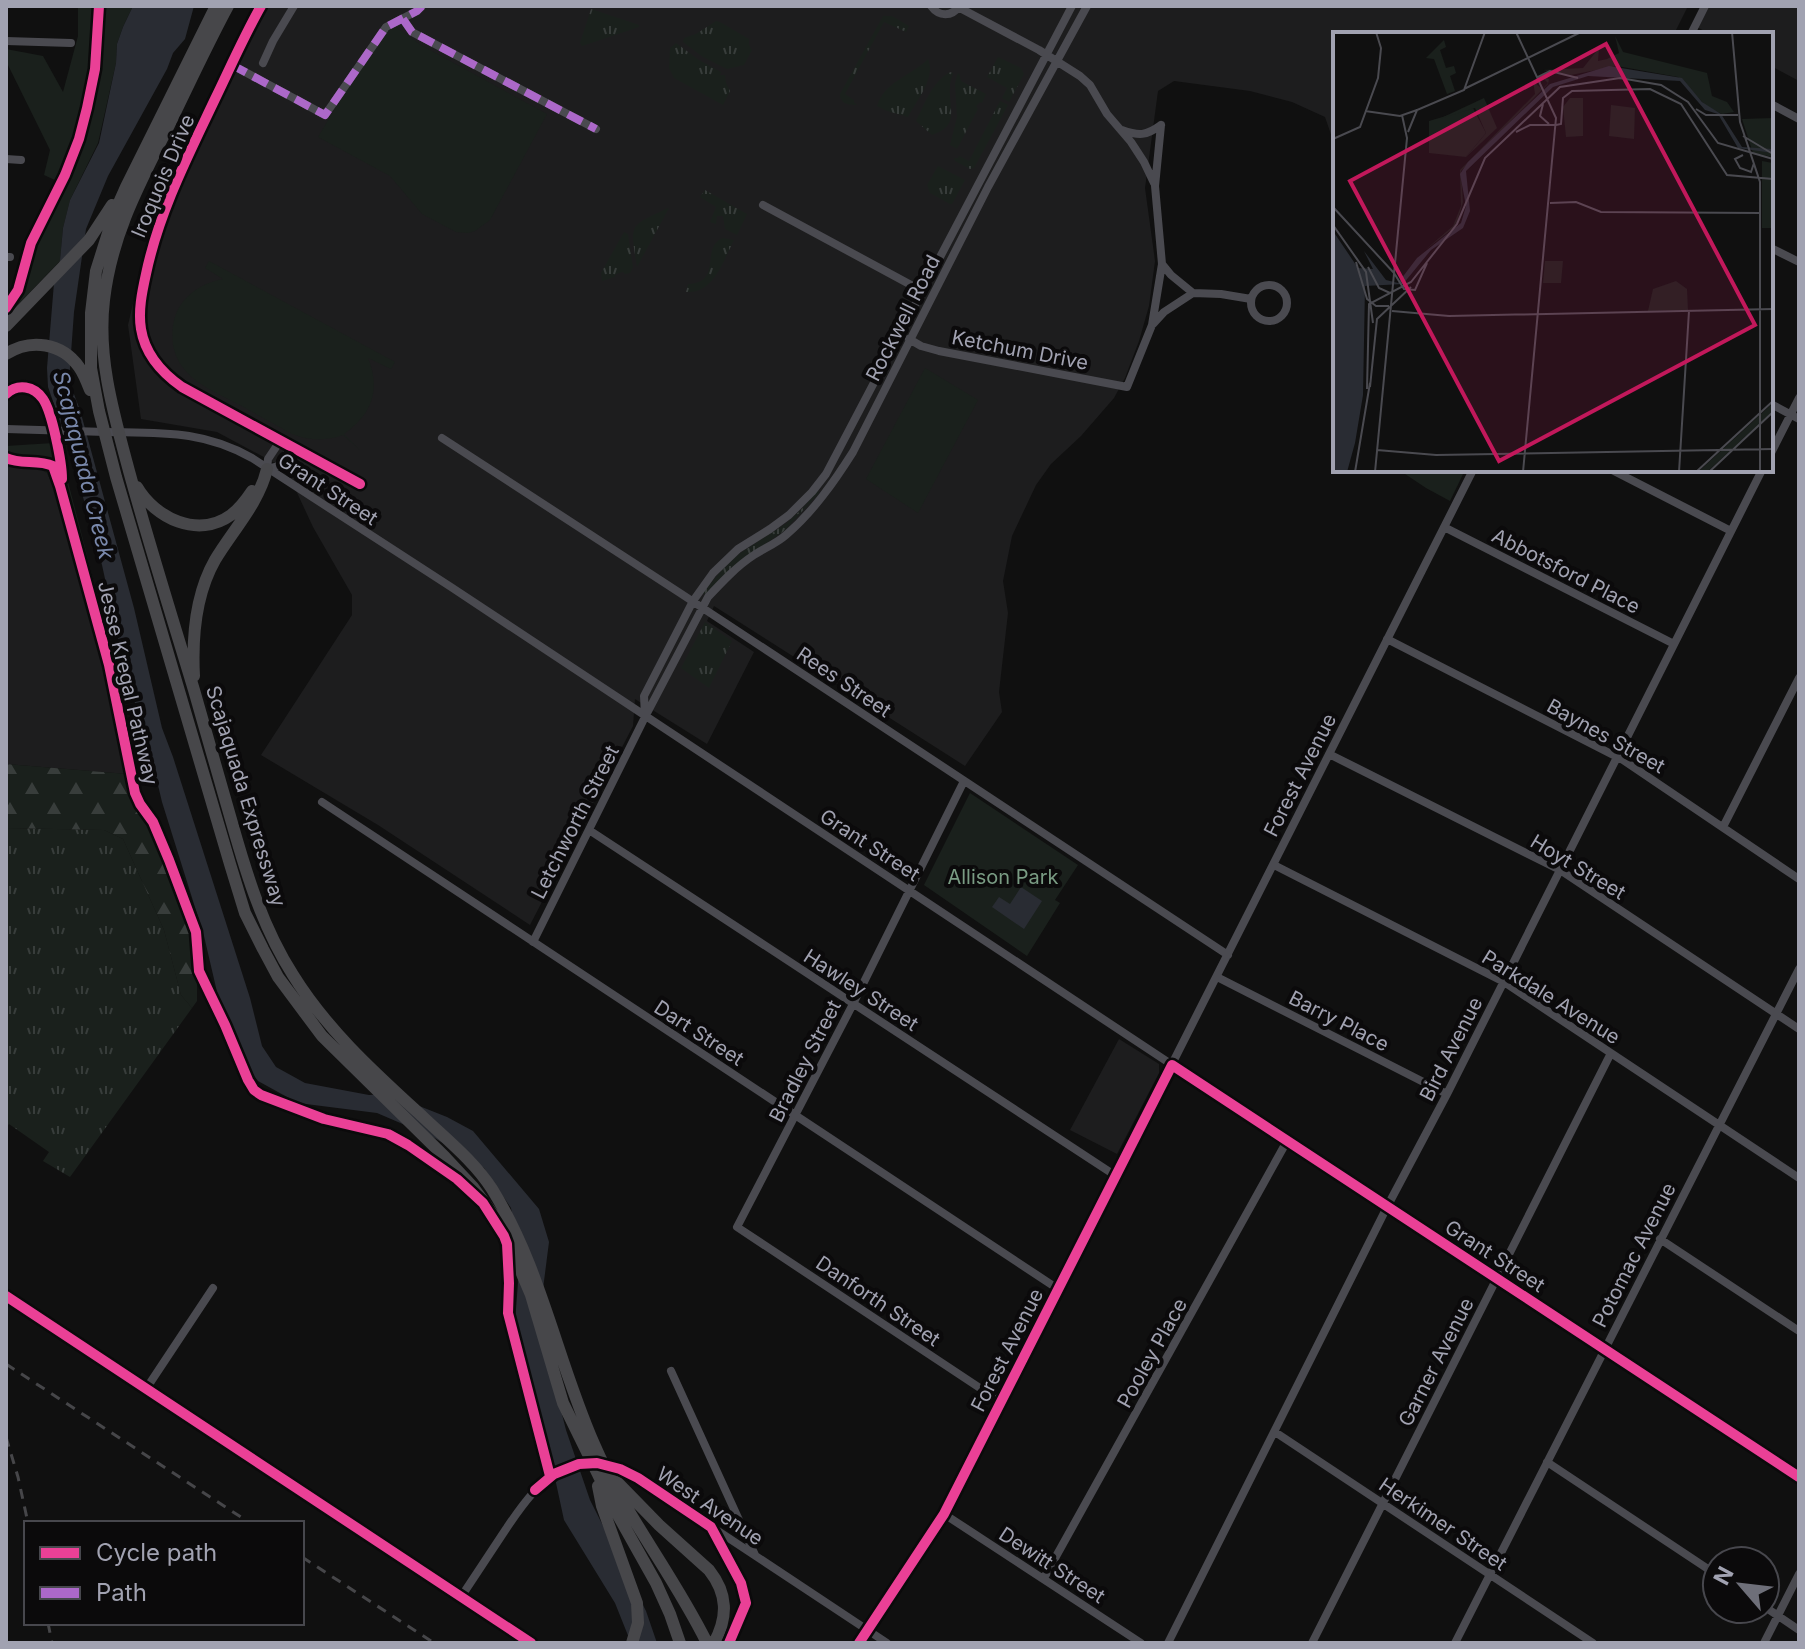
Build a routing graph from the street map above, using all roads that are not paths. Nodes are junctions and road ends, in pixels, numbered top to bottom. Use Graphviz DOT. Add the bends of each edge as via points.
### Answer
graph roads {
  1 [pos="216,6"];
  2 [pos="228,6"];
  3 [pos="261,6"];
  4 [pos="294,6"];
  5 [pos="422,6"];
  6 [pos="931,6"];
  7 [pos="1072,6"];
  8 [pos="1087,6"];
  9 [pos="1705,6"];
  10 [pos="959,7"];
  11 [pos="403,19"];
  12 [pos="1692,32"];
  13 [pos="6,41"];
  14 [pos="71,43"];
  15 [pos="1046,56"];
  16 [pos="1056,62"];
  17 [pos="263,63"];
  18 [pos="232,65"];
  19 [pos="1773,105"];
  20 [pos="1799,119"];
  21 [pos="596,129"];
  22 [pos="1120,129"];
  23 [pos="6,159"];
  24 [pos="21,160"];
  25 [pos="1155,186"];
  26 [pos="126,187"];
  27 [pos="763,205"];
  28 [pos="1773,249"];
  29 [pos="1799,262"];
  30 [pos="1162,264"];
  31 [pos="922,290"];
  32 [pos="1193,293"];
  33 [pos="932,296"];
  34 [pos="1251,299"];
  35 [pos="1152,325"];
  36 [pos="6,326"];
  37 [pos="909,339"];
  38 [pos="6,354"];
  39 [pos="1799,398"];
  40 [pos="1773,405"];
  41 [pos="99,411"];
  42 [pos="1795,416"];
  43 [pos="6,429"];
  44 [pos="442,438"];
  45 [pos="291,447"];
  46 [pos="1773,450"];
  47 [pos="267,469"];
  48 [pos="1472,472"];
  49 [pos="1616,472"];
  50 [pos="1761,472"];
  51 [pos="130,475"];
  52 [pos="1444,527"];
  53 [pos="1731,531"];
  54 [pos="693,601"];
  55 [pos="702,607"];
  56 [pos="1387,639"];
  57 [pos="1674,644"];
  58 [pos="1799,678"];
  59 [pos="196,696"];
  60 [pos="645,717"];
  61 [pos="1329,754"];
  62 [pos="1618,757"];
  63 [pos="964,781"];
  64 [pos="322,802"];
  65 [pos="1723,827"];
  66 [pos="589,830"];
  67 [pos="1274,865"];
  68 [pos="1560,870"];
  69 [pos="1799,879"];
  70 [pos="909,890"];
  71 [pos="533,942"];
  72 [pos="1228,955"];
  73 [pos="1799,969"];
  74 [pos="1217,977"];
  75 [pos="1504,982"];
  76 [pos="853,1004"];
  77 [pos="1776,1014"];
  78 [pos="1799,1029"];
  79 [pos="327,1032"];
  80 [pos="1611,1053"];
  81 [pos="1172,1065"];
  82 [pos="1447,1094"];
  83 [pos="795,1116"];
  84 [pos="1718,1125"];
  85 [pos="1287,1141"];
  86 [pos="1116,1176"];
  87 [pos="1799,1178"];
  88 [pos="1387,1207"];
  89 [pos="737,1227"];
  90 [pos="1660,1239"];
  91 [pos="1497,1277"];
  92 [pos="213,1288"];
  93 [pos="1058,1289"];
  94 [pos="6,1296"];
  95 [pos="1799,1331"];
  96 [pos="1604,1349"];
  97 [pos="671,1371"];
  98 [pos="146,1389"];
  99 [pos="1001,1402"];
  100 [pos="1275,1432"];
  101 [pos="1547,1462"];
  102 [pos="600,1468"];
  103 [pos="1799,1477"];
  104 [pos="1383,1503"];
  105 [pos="944,1514"];
  106 [pos="756,1556"];
  107 [pos="1701,1564"];
  108 [pos="1490,1574"];
  109 [pos="1799,1574"];
  110 [pos="1044,1578"];
  111 [pos="461,1597"];
  112 [pos="1781,1610"];
  113 [pos="1781,1618"];
  114 [pos="1773,1625"];
  115 [pos="868,1630"];
  116 [pos="1799,1630"];
  117 [pos="531,1643"];
  118 [pos="632,1643"];
  119 [pos="680,1643"];
  120 [pos="707,1643"];
  121 [pos="714,1643"];
  122 [pos="859,1643"];
  123 [pos="887,1643"];
  124 [pos="1141,1643"];
  125 [pos="1168,1643"];
  126 [pos="1312,1643"];
  127 [pos="1455,1643"];
  128 [pos="1593,1643"];
  129 [pos="1764,1643"];
  1 -- 26 [label="highway, Scajaquada Expressway"];
  2 -- 51 [label="highway, Scajaquada Expressway" via="135,193 109,268 101,335"];
  3 -- 18 [label="street, Iroquois Drive"];
  4 -- 17 [label="street"];
  5 -- 11 [label="street"];
  6 -- 10 [label="street" via="944,15"];
  7 -- 15 [label="street, Rockwell Road"];
  8 -- 16 [label="street, Rockwell Road"];
  9 -- 12 [label="street"];
  10 -- 15 [label="street"];
  11 -- 18 [label="street" via="386,27 325,115"];
  11 -- 21 [label="street" via="412,32"];
  13 -- 14 [label="street"];
  15 -- 16 [label="street"];
  15 -- 31 [label="street, Rockwell Road"];
  16 -- 22 [label="street" via="1090,85"];
  16 -- 33 [label="street, Rockwell Road"];
  18 -- 47 [label="street, Iroquois Drive" via="153,241 141,296 141,329 155,362 169,378 280,441"];
  19 -- 20 [label="street"];
  22 -- 25 [label="street"];
  22 -- 25 [label="street" via="1139,135 1161,125"];
  23 -- 24 [label="street"];
  25 -- 30 [label="street"];
  26 -- 36 [label="highway" via="89,240"];
  26 -- 41 [label="highway, Scajaquada Expressway" via="96,271 90,348"];
  27 -- 31 [label="street"];
  28 -- 29 [label="street"];
  30 -- 32 [label="street"];
  30 -- 35 [label="street"];
  31 -- 33 [label="street"];
  31 -- 54 [label="street, Rockwell Road" via="826,474 789,515 738,549"];
  32 -- 34 [label="street"];
  32 -- 35 [label="street"];
  33 -- 37 [label="street, Rockwell Road"];
  34 -- 34 [label="street" via="1256,316 1266,321 1277,320 1288,306 1286,294 1276,286 1263,286"];
  35 -- 37 [label="street, Ketchum Drive" via="1127,387 939,351"];
  37 -- 55 [label="street, Rockwell Road" via="835,480 805,518 723,581"];
  38 -- 41 [label="highway" via="22,346 62,351 77,364"];
  39 -- 42 [label="street"];
  40 -- 42 [label="street"];
  41 -- 79 [label="highway, Scajaquada Expressway" via="245,913 278,977"];
  42 -- 46 [label="street"];
  43 -- 47 [label="street, Grant Street" via="180,434 234,448"];
  44 -- 54 [label="street, Rees Street"];
  45 -- 47 [label="street" via="278,466"];
  47 -- 51 [label="highway" via="230,516 202,525 184,524 153,508"];
  47 -- 59 [label="highway" via="264,483 213,563 201,595 194,644"];
  47 -- 60 [label="street, Grant Street"];
  48 -- 52 [label="street, Forest Avenue"];
  49 -- 53 [label="street"];
  50 -- 53 [label="street, Bird Avenue"];
  51 -- 59 [label="highway, Scajaquada Expressway"];
  52 -- 56 [label="street, Forest Avenue"];
  52 -- 57 [label="street, Abbotsford Place"];
  53 -- 57 [label="street, Bird Avenue"];
  54 -- 55 [label="street, Rees Street"];
  54 -- 60 [label="street, Letchworth Street" via="644,696"];
  55 -- 60 [label="street, Letchworth Street"];
  55 -- 63 [label="street, Rees Street"];
  56 -- 61 [label="street, Forest Avenue"];
  56 -- 62 [label="street, Baynes Street"];
  57 -- 62 [label="street, Bird Avenue"];
  58 -- 65 [label="street"];
  59 -- 79 [label="highway, Scajaquada Expressway" via="263,920"];
  60 -- 66 [label="street, Letchworth Street"];
  60 -- 70 [label="street, Grant Street"];
  61 -- 67 [label="street, Forest Avenue"];
  61 -- 68 [label="street, Hoyt Street"];
  62 -- 65 [label="street, Baynes Street"];
  62 -- 68 [label="street, Bird Avenue"];
  63 -- 70 [label="street, Bradley Street"];
  63 -- 72 [label="street, Rees Street"];
  64 -- 71 [label="street, Dart Street"];
  65 -- 69 [label="street, Baynes Street"];
  66 -- 71 [label="street, Letchworth Street"];
  66 -- 76 [label="street, Hawley Street"];
  67 -- 72 [label="street, Forest Avenue"];
  67 -- 75 [label="street, Parkdale Avenue"];
  68 -- 75 [label="street, Bird Avenue"];
  68 -- 77 [label="street, Hoyt Street"];
  70 -- 76 [label="street, Bradley Street"];
  70 -- 81 [label="street, Grant Street"];
  71 -- 83 [label="street, Dart Street"];
  72 -- 74 [label="street, Forest Avenue"];
  73 -- 77 [label="street, Potomac Avenue"];
  74 -- 81 [label="street, Forest Avenue"];
  74 -- 82 [label="street, Barry Place"];
  75 -- 80 [label="street, Parkdale Avenue"];
  75 -- 82 [label="street, Bird Avenue"];
  76 -- 83 [label="street, Bradley Street"];
  76 -- 86 [label="street, Hawley Street"];
  77 -- 78 [label="street, Hoyt Street"];
  77 -- 84 [label="street, Potomac Avenue"];
  79 -- 102 [label="highway, Scajaquada Expressway" via="473,1187 502,1227 531,1295 563,1403"];
  80 -- 84 [label="street, Parkdale Avenue"];
  80 -- 91 [label="street, Garner Avenue"];
  81 -- 85 [label="street, Grant Street"];
  81 -- 86 [label="street, Forest Avenue"];
  82 -- 88 [label="street, Bird Avenue"];
  83 -- 89 [label="street, Bradley Street"];
  83 -- 93 [label="street, Dart Street"];
  84 -- 87 [label="street, Parkdale Avenue"];
  84 -- 90 [label="street, Potomac Avenue"];
  85 -- 88 [label="street, Grant Street"];
  85 -- 110 [label="street, Pooley Place"];
  86 -- 93 [label="street, Forest Avenue"];
  88 -- 91 [label="street, Grant Street"];
  88 -- 100 [label="street, Bird Avenue"];
  89 -- 99 [label="street, Danforth Street"];
  90 -- 95 [label="street"];
  90 -- 96 [label="street, Potomac Avenue"];
  91 -- 96 [label="street, Grant Street"];
  91 -- 104 [label="street, Garner Avenue"];
  92 -- 98 [label="street"];
  93 -- 99 [label="street, Forest Avenue"];
  94 -- 98 [label="main road"];
  96 -- 101 [label="street, Potomac Avenue"];
  96 -- 103 [label="street, Grant Street"];
  97 -- 106 [label="street"];
  98 -- 111 [label="main road"];
  99 -- 105 [label="street, Forest Avenue"];
  100 -- 104 [label="street, Herkimer Street"];
  100 -- 125 [label="street, Bird Avenue"];
  101 -- 107 [label="street"];
  101 -- 108 [label="street, Potomac Avenue"];
  102 -- 118 [label="highway" via="602,1506 637,1603"];
  102 -- 119 [label="highway, Scajaquada Expressway"];
  102 -- 120 [label="highway, Scajaquada Expressway"];
  102 -- 121 [label="highway" via="717,1580 724,1597 723,1623"];
  104 -- 108 [label="street, Herkimer Street"];
  104 -- 126 [label="street, Garner Avenue"];
  105 -- 110 [label="street, Dewitt Street"];
  105 -- 115 [label="street, Forest Avenue"];
  106 -- 111 [label="street, West Avenue" via="638,1478 597,1463 579,1464 554,1474 527,1498"];
  106 -- 115 [label="street, West Avenue"];
  108 -- 127 [label="street, Potomac Avenue"];
  108 -- 128 [label="street, Herkimer Street"];
  109 -- 112 [label="street"];
  110 -- 124 [label="street, Dewitt Street"];
  111 -- 117 [label="main road"];
  113 -- 116 [label="street"];
  114 -- 129 [label="street"];
  115 -- 122 [label="street, Forest Avenue"];
  115 -- 123 [label="street, West Avenue"];
}
